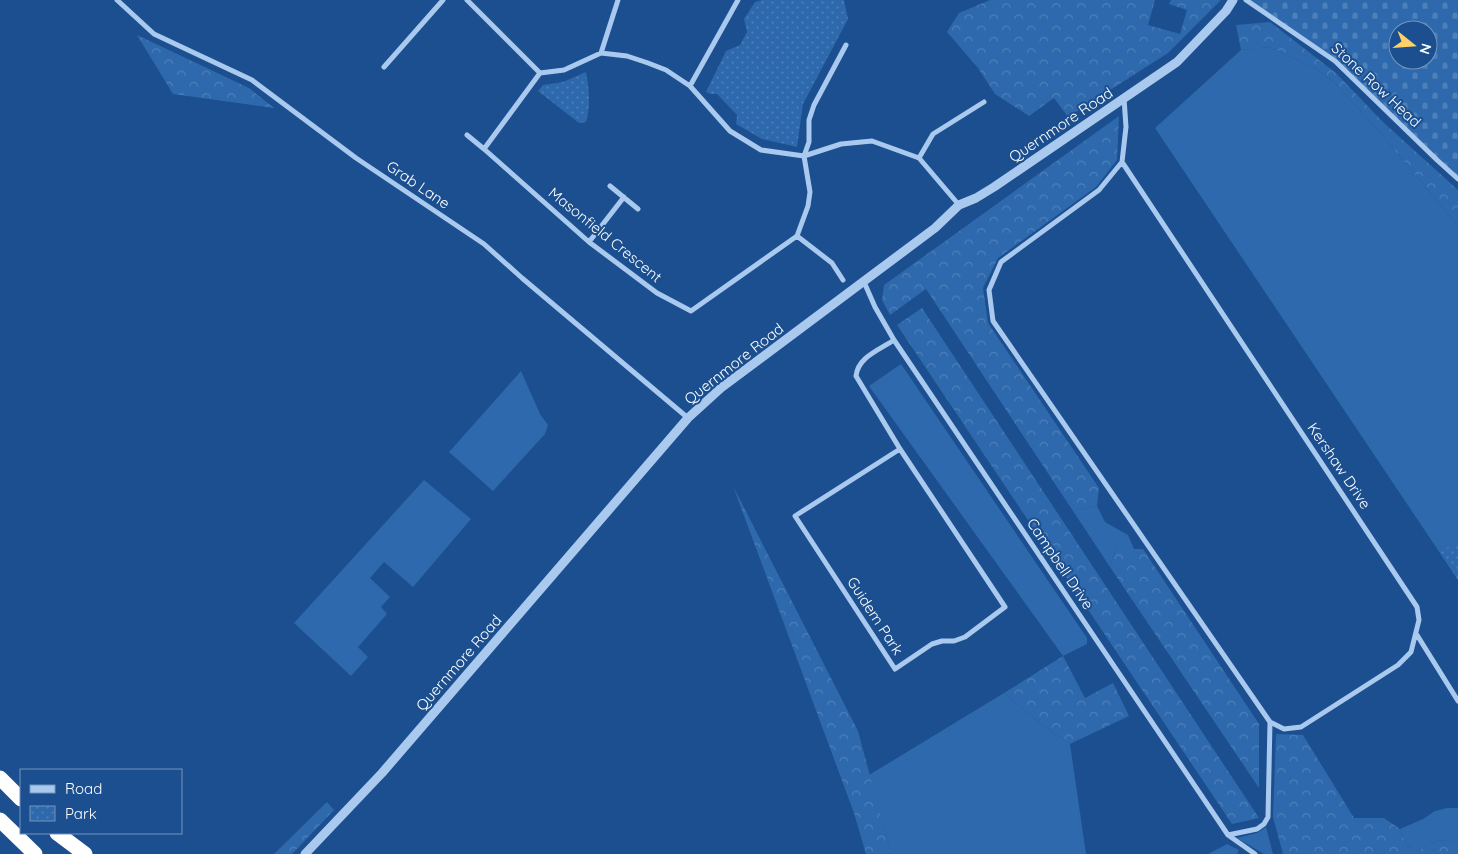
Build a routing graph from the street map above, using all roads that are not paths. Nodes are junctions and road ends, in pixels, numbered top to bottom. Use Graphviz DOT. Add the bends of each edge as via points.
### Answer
graph roads {
  1 [pos="118,0"];
  2 [pos="443,0"];
  3 [pos="467,0"];
  4 [pos="618,0"];
  5 [pos="738,0"];
  6 [pos="1233,0"];
  7 [pos="1246,0"];
  8 [pos="846,45"];
  9 [pos="602,53"];
  10 [pos="384,67"];
  11 [pos="540,73"];
  12 [pos="690,86"];
  13 [pos="1124,98"];
  14 [pos="984,102"];
  15 [pos="467,135"];
  16 [pos="484,149"];
  17 [pos="804,156"];
  18 [pos="919,158"];
  19 [pos="1122,162"];
  20 [pos="1458,179"];
  21 [pos="610,186"];
  22 [pos="624,198"];
  23 [pos="959,205"];
  24 [pos="638,209"];
  25 [pos="797,236"];
  26 [pos="589,242"];
  27 [pos="842,280"];
  28 [pos="864,282"];
  29 [pos="894,340"];
  30 [pos="688,418"];
  31 [pos="900,449"];
  32 [pos="1417,634"];
  33 [pos="1458,701"];
  34 [pos="1270,722"];
  35 [pos="0,778"];
  36 [pos="20,797"];
  37 [pos="0,820"];
  38 [pos="58,834"];
  39 [pos="1228,835"];
  40 [pos="1246,852"];
  41 [pos="35,854"];
  42 [pos="85,854"];
  43 [pos="305,854"];
  44 [pos="1255,854"];
  1 -- 30 [label="street, Grab Lane" via="154,34 252,80 356,158 484,244"];
  2 -- 10 [label="street"];
  3 -- 11 [label="street"];
  4 -- 9 [label="street"];
  5 -- 12 [label="street"];
  6 -- 13 [label="street, Quernmore Road" via="1177,62"];
  7 -- 20 [label="street, Stone Row Head" via="1335,61"];
  8 -- 17 [label="street" via="814,105"];
  9 -- 11 [label="street" via="564,70"];
  9 -- 12 [label="street" via="648,63 666,70"];
  11 -- 16 [label="street"];
  12 -- 17 [label="street" via="730,131 761,150"];
  13 -- 19 [label="street" via="1126,127"];
  13 -- 23 [label="street, Quernmore Road" via="994,187"];
  14 -- 18 [label="street" via="933,134"];
  15 -- 16 [label="street, Masonfield Crescent"];
  16 -- 26 [label="street, Masonfield Crescent"];
  17 -- 18 [label="street" via="840,144 872,141"];
  17 -- 25 [label="street" via="810,192"];
  18 -- 23 [label="street"];
  19 -- 32 [label="street, Kershaw Drive" via="1417,607"];
  19 -- 34 [label="street" via="1099,190 1001,262 989,290 993,321"];
  21 -- 22 [label="street"];
  22 -- 24 [label="street"];
  22 -- 26 [label="street"];
  23 -- 28 [label="street, Quernmore Road"];
  25 -- 26 [label="street, Masonfield Crescent" via="691,311 656,293"];
  25 -- 27 [label="street" via="832,263"];
  28 -- 29 [label="street, Campbell Drive"];
  28 -- 30 [label="street, Quernmore Road" via="738,375"];
  29 -- 31 [label="street, Guidem Park" via="861,361 856,376"];
  29 -- 39 [label="street, Campbell Drive"];
  30 -- 43 [label="street, Quernmore Road" via="382,773"];
  31 -- 31 [label="street, Guidem Park" via="1005,607 965,637 932,644 895,669 795,516"];
  32 -- 33 [label="street"];
  32 -- 34 [label="street, Kershaw Drive" via="1411,652 1398,665 1315,719 1301,727 1284,729"];
  34 -- 39 [label="street" via="1268,816 1257,829"];
  35 -- 36 [label="highway"];
  37 -- 41 [label="highway"];
  38 -- 42 [label="highway"];
  39 -- 40 [label="street, Campbell Drive"];
  40 -- 44 [label="street, Campbell Drive"];
}
